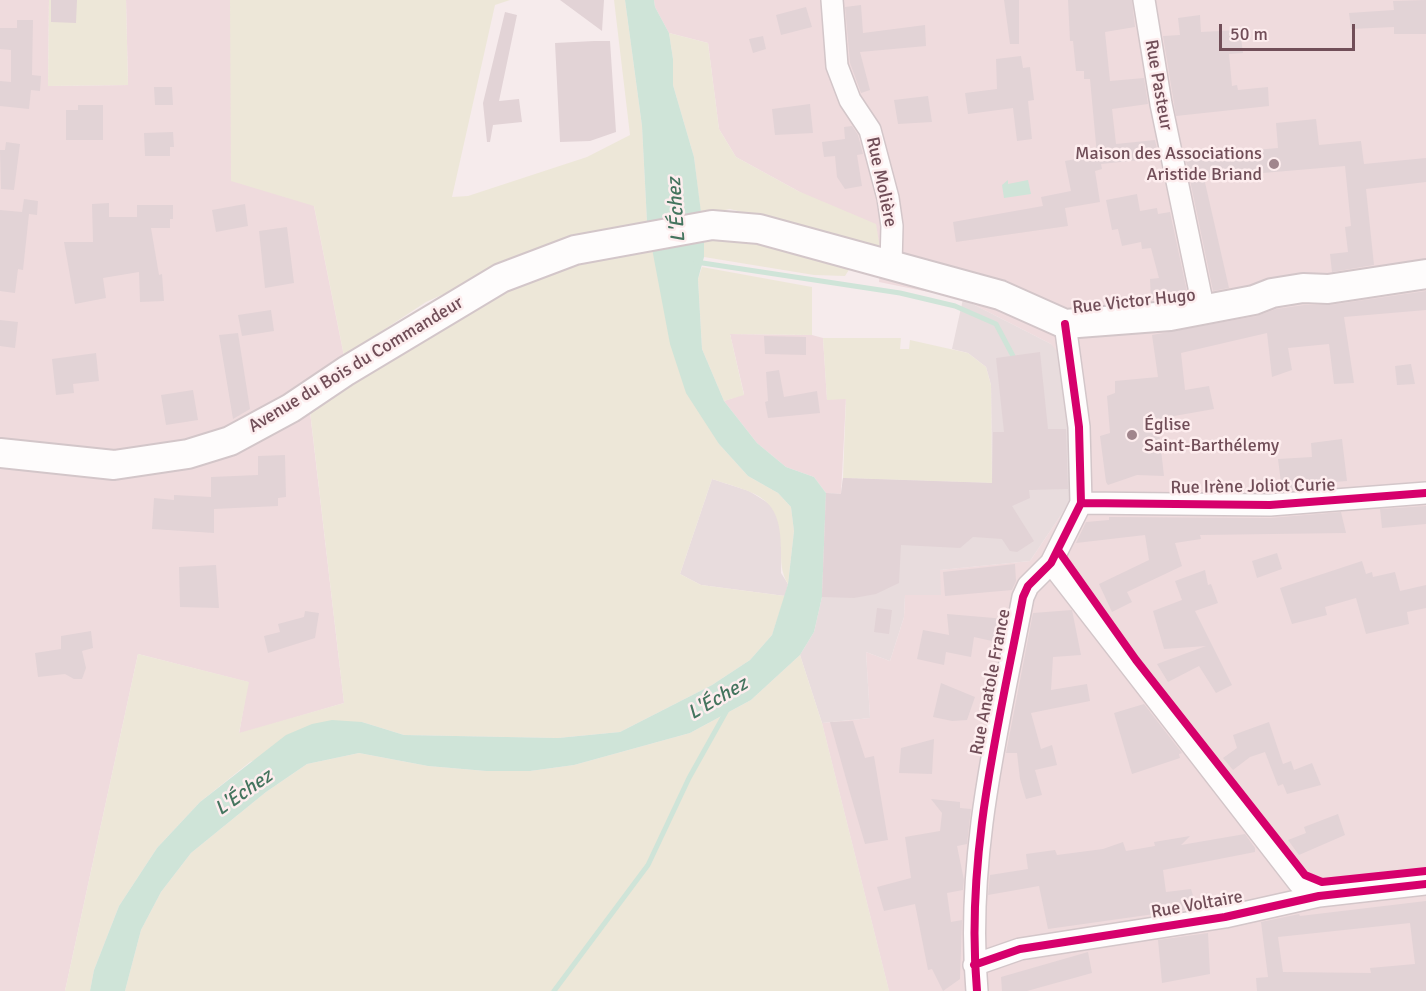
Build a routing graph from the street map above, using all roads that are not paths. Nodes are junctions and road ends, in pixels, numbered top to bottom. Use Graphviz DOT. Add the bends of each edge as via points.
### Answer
graph roads {
  1 [pos="832,0"];
  2 [pos="1144,0"];
  3 [pos="712,225"];
  4 [pos="891,265"];
  5 [pos="1426,274"];
  6 [pos="1204,311"];
  7 [pos="1065,324"];
  8 [pos="0,453"];
  9 [pos="1426,494"];
  10 [pos="1081,503"];
  11 [pos="1051,563"];
  12 [pos="1426,884"];
  13 [pos="1318,896"];
  14 [pos="974,965"];
  15 [pos="977,991"];
  1 -- 4 [label="street, Rue Molière" via="837,66 850,100 870,130 888,198"];
  2 -- 6 [label="street, Rue Pasteur" via="1161,104"];
  3 -- 4 [label="main road, Rue Victor Hugo" via="759,229"];
  3 -- 8 [label="main road, Avenue du Bois du Commandeur" via="575,250 501,278 291,408 230,441 188,454 114,465"];
  4 -- 7 [label="main road, Rue Victor Hugo" via="1000,295"];
  5 -- 6 [label="main road, Rue Victor Hugo" via="1272,293"];
  6 -- 7 [label="main road, Rue Victor Hugo"];
  7 -- 10 [label="street, Rue Anatole France" via="1079,427"];
  9 -- 10 [label="street, Rue Irène Joliot Curie" via="1270,505"];
  10 -- 11 [label="street, Rue Anatole France"];
  11 -- 13 [label="street" via="1299,883"];
  11 -- 14 [label="street, Rue Anatole France" via="1028,586 1023,597 987,786 974,894"];
  12 -- 13 [label="street, Rue Voltaire"];
  13 -- 14 [label="street, Rue Voltaire" via="1225,917 1020,949"];
  14 -- 15 [label="street, Rue Anatole France"];
}
